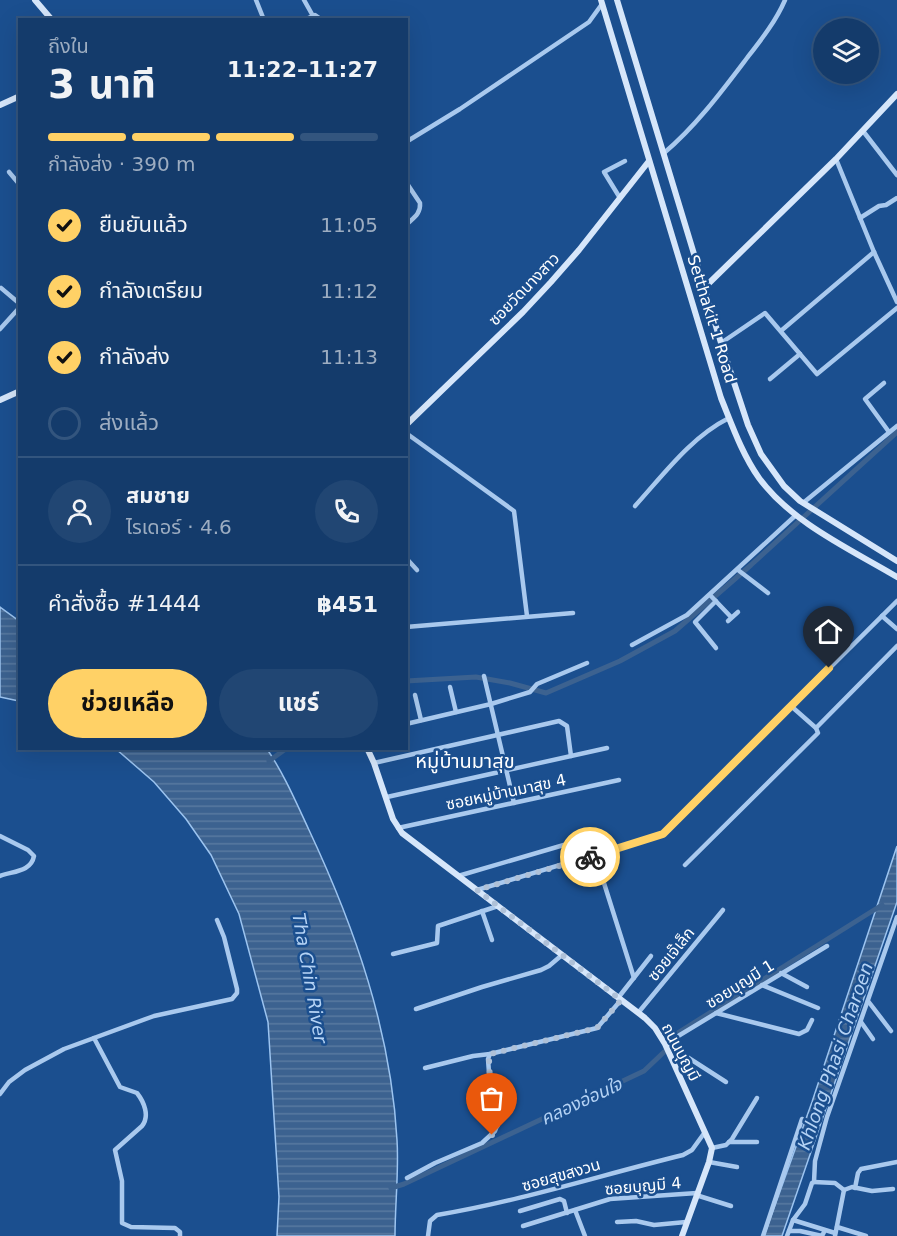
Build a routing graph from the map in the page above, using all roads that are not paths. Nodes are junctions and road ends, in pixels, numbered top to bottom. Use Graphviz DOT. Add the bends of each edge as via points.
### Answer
graph roads {
  1 [pos="35,0"];
  2 [pos="256,0"];
  3 [pos="304,0"];
  4 [pos="617,0"];
  5 [pos="786,0"];
  6 [pos="602,2"];
  7 [pos="313,16"];
  8 [pos="50,18"];
  9 [pos="263,18"];
  10 [pos="308,18"];
  11 [pos="320,18"];
  12 [pos="897,94"];
  13 [pos="18,97"];
  14 [pos="0,105"];
  15 [pos="863,131"];
  16 [pos="408,141"];
  17 [pos="663,153"];
  18 [pos="836,159"];
  19 [pos="625,161"];
  20 [pos="650,161"];
  21 [pos="9,172"];
  22 [pos="897,175"];
  23 [pos="18,183"];
  24 [pos="408,185"];
  25 [pos="620,198"];
  26 [pos="897,198"];
  27 [pos="860,218"];
  28 [pos="408,223"];
  29 [pos="691,241"];
  30 [pos="675,246"];
  31 [pos="874,252"];
  32 [pos="705,287"];
  33 [pos="1,288"];
  34 [pos="897,302"];
  35 [pos="18,304"];
  36 [pos="18,308"];
  37 [pos="897,308"];
  38 [pos="0,329"];
  39 [pos="782,330"];
  40 [pos="721,343"];
  41 [pos="800,354"];
  42 [pos="770,379"];
  43 [pos="884,383"];
  44 [pos="18,392"];
  45 [pos="0,400"];
  46 [pos="729,418"];
  47 [pos="408,423"];
  48 [pos="897,426"];
  49 [pos="890,432"];
  50 [pos="408,434"];
  51 [pos="804,503"];
  52 [pos="635,506"];
  53 [pos="815,511"];
  54 [pos="796,515"];
  55 [pos="807,523"];
  56 [pos="897,559"];
  57 [pos="408,560"];
  58 [pos="417,570"];
  59 [pos="738,570"];
  60 [pos="897,578"];
  61 [pos="768,593"];
  62 [pos="710,595"];
  63 [pos="897,600"];
  64 [pos="716,601"];
  65 [pos="738,612"];
  66 [pos="573,613"];
  67 [pos="526,616"];
  68 [pos="882,616"];
  69 [pos="408,627"];
  70 [pos="897,629"];
  71 [pos="632,645"];
  72 [pos="897,646"];
  73 [pos="716,648"];
  74 [pos="587,663"];
  75 [pos="484,676"];
  76 [pos="450,687"];
  77 [pos="415,695"];
  78 [pos="491,704"];
  79 [pos="791,706"];
  80 [pos="456,712"];
  81 [pos="421,720"];
  82 [pos="408,723"];
  83 [pos="816,728"];
  84 [pos="498,736"];
  85 [pos="607,748"];
  86 [pos="368,750"];
  87 [pos="571,756"];
  88 [pos="374,763"];
  89 [pos="506,770"];
  90 [pos="619,780"];
  91 [pos="387,797"];
  92 [pos="514,803"];
  93 [pos="398,828"];
  94 [pos="0,836"];
  95 [pos="574,842"];
  96 [pos="597,861"];
  97 [pos="685,865"];
  98 [pos="0,876"];
  99 [pos="458,876"];
  100 [pos="477,890"];
  101 [pos="498,906"];
  102 [pos="723,910"];
  103 [pos="482,911"];
  104 [pos="897,917"];
  105 [pos="217,920"];
  106 [pos="896,924"];
  107 [pos="492,940"];
  108 [pos="827,946"];
  109 [pos="393,954"];
  110 [pos="562,955"];
  111 [pos="651,956"];
  112 [pos="781,973"];
  113 [pos="634,978"];
  114 [pos="762,985"];
  115 [pos="807,987"];
  116 [pos="620,999"];
  117 [pos="868,1001"];
  118 [pos="818,1008"];
  119 [pos="416,1009"];
  120 [pos="638,1013"];
  121 [pos="716,1013"];
  122 [pos="812,1020"];
  123 [pos="861,1022"];
  124 [pos="891,1031"];
  125 [pos="94,1038"];
  126 [pos="873,1039"];
  127 [pos="667,1043"];
  128 [pos="490,1054"];
  129 [pos="425,1068"];
  130 [pos="726,1082"];
  131 [pos="0,1094"];
  132 [pos="757,1098"];
  133 [pos="802,1119"];
  134 [pos="705,1132"];
  135 [pos="729,1142"];
  136 [pos="757,1142"];
  137 [pos="712,1148"];
  138 [pos="709,1162"];
  139 [pos="897,1162"];
  140 [pos="737,1167"];
  141 [pos="407,1178"];
  142 [pos="814,1182"];
  143 [pos="855,1188"];
  144 [pos="893,1189"];
  145 [pos="844,1190"];
  146 [pos="696,1194"];
  147 [pos="731,1206"];
  148 [pos="575,1210"];
  149 [pos="520,1211"];
  150 [pos="567,1212"];
  151 [pos="793,1220"];
  152 [pos="617,1222"];
  153 [pos="686,1222"];
  154 [pos="523,1226"];
  155 [pos="824,1232"];
  156 [pos="836,1232"];
  157 [pos="788,1233"];
  158 [pos="180,1236"];
  159 [pos="429,1236"];
  160 [pos="585,1236"];
  161 [pos="682,1236"];
  162 [pos="763,1236"];
  163 [pos="866,1236"];
  1 -- 8 [label="main road"];
  2 -- 9 [label="street"];
  3 -- 7 [label="street"];
  4 -- 17 [label="main road, Setthakit 1 Road"];
  5 -- 17 [label="street" via="712,102"];
  6 -- 16 [label="street" via="589,22"];
  6 -- 20 [label="main road, Setthakit 1 Road"];
  7 -- 10 [label="street"];
  7 -- 11 [label="street"];
  12 -- 15 [label="main road"];
  13 -- 14 [label="main road"];
  15 -- 18 [label="main road"];
  15 -- 22 [label="street"];
  17 -- 29 [label="main road, Setthakit 1 Road"];
  18 -- 27 [label="street"];
  18 -- 32 [label="main road"];
  19 -- 25 [label="street" via="604,172"];
  20 -- 25 [label="main road, ซอยวัดนางสาว"];
  20 -- 30 [label="main road, Setthakit 1 Road"];
  21 -- 23 [label="street"];
  24 -- 28 [label="street" via="420,207"];
  25 -- 47 [label="main road, ซอยวัดนางสาว" via="523,312"];
  26 -- 27 [label="street"];
  27 -- 31 [label="street"];
  29 -- 30 [label="main road"];
  29 -- 32 [label="main road, Setthakit 1 Road"];
  30 -- 46 [label="main road, Setthakit 1 Road"];
  31 -- 34 [label="street"];
  31 -- 39 [label="street"];
  32 -- 40 [label="main road, Setthakit 1 Road"];
  33 -- 35 [label="street"];
  36 -- 38 [label="street"];
  37 -- 41 [label="street" via="817,374"];
  39 -- 40 [label="street" via="763,313"];
  39 -- 41 [label="street"];
  40 -- 51 [label="main road, Setthakit 1 Road" via="761,454 784,486"];
  41 -- 42 [label="street"];
  43 -- 49 [label="street" via="865,399"];
  44 -- 45 [label="main road"];
  46 -- 52 [label="street" via="696,440"];
  46 -- 54 [label="main road, Setthakit 1 Road" via="759,477"];
  48 -- 49 [label="street"];
  49 -- 51 [label="street"];
  50 -- 67 [label="street" via="515,513"];
  51 -- 53 [label="main road, Setthakit 1 Road"];
  53 -- 56 [label="main road"];
  53 -- 56 [label="main road, Setthakit 1 Road"];
  54 -- 55 [label="main road, Setthakit 1 Road"];
  54 -- 59 [label="street"];
  55 -- 60 [label="main road"];
  55 -- 60 [label="main road, Setthakit 1 Road"];
  57 -- 58 [label="street"];
  59 -- 61 [label="street"];
  59 -- 62 [label="street"];
  62 -- 64 [label="street"];
  62 -- 71 [label="street" via="687,615"];
  63 -- 68 [label="street"];
  64 -- 65 [label="street" via="729,619"];
  64 -- 73 [label="street" via="695,622"];
  66 -- 67 [label="street"];
  67 -- 69 [label="street"];
  68 -- 70 [label="street"];
  68 -- 79 [label="street"];
  72 -- 83 [label="street"];
  74 -- 78 [label="street" via="537,684 532,691"];
  75 -- 78 [label="street"];
  76 -- 80 [label="street"];
  77 -- 81 [label="street"];
  78 -- 80 [label="street"];
  78 -- 84 [label="street"];
  79 -- 83 [label="street"];
  79 -- 100 [label="street" via="663,834"];
  80 -- 81 [label="street"];
  81 -- 82 [label="street"];
  83 -- 97 [label="street" via="818,733"];
  84 -- 87 [label="street" via="563,722"];
  84 -- 88 [label="street"];
  84 -- 89 [label="street"];
  85 -- 87 [label="street"];
  86 -- 88 [label="main road, ถนนบุญมี"];
  87 -- 89 [label="street"];
  88 -- 91 [label="main road, ถนนบุญมี"];
  89 -- 91 [label="street"];
  89 -- 92 [label="street"];
  90 -- 92 [label="street, ซอยหมู่บ้านมาสุข 4"];
  91 -- 93 [label="main road, ถนนบุญมี"];
  92 -- 93 [label="street, ซอยหมู่บ้านมาสุข 4"];
  93 -- 99 [label="main road, ถนนบุญมี"];
  94 -- 98 [label="street" via="34,856 27,868"];
  95 -- 99 [label="street"];
  96 -- 113 [label="street"];
  99 -- 100 [label="main road, ถนนบุญมี"];
  100 -- 101 [label="main road, ถนนบุญมี"];
  101 -- 103 [label="street"];
  101 -- 110 [label="main road, ถนนบุญมี"];
  102 -- 120 [label="street, ซอยเจ๊เล็ก"];
  103 -- 107 [label="street"];
  103 -- 109 [label="street" via="438,926 437,943"];
  104 -- 106 [label="street"];
  105 -- 125 [label="street" via="237,989 232,999 154,1016"];
  106 -- 117 [label="street"];
  108 -- 112 [label="street, ซอยบุญมี 1"];
  110 -- 116 [label="main road, ถนนบุญมี"];
  110 -- 119 [label="street" via="541,970"];
  111 -- 113 [label="street"];
  112 -- 114 [label="street, ซอยบุญมี 1"];
  112 -- 115 [label="street"];
  113 -- 116 [label="street"];
  114 -- 118 [label="street"];
  114 -- 121 [label="street, ซอยบุญมี 1"];
  116 -- 120 [label="main road, ถนนบุญมี"];
  116 -- 128 [label="street" via="597,1028"];
  117 -- 123 [label="street"];
  117 -- 124 [label="street"];
  120 -- 127 [label="main road, ถนนบุญมี"];
  121 -- 122 [label="street" via="800,1034"];
  121 -- 127 [label="street, ซอยบุญมี 1"];
  123 -- 126 [label="street"];
  123 -- 142 [label="street" via="827,1117 815,1161"];
  125 -- 131 [label="street" via="52,1054 25,1070"];
  125 -- 158 [label="street" via="117,1083 137,1093 147,1116 142,1126 115,1150 122,1181 122,1223 130,1227 175,1228"];
  127 -- 130 [label="street"];
  127 -- 134 [label="main road, ถนนบุญมี"];
  128 -- 129 [label="street"];
  128 -- 141 [label="street" via="495,1131 482,1143"];
  132 -- 135 [label="street"];
  133 -- 162 [label="street"];
  134 -- 137 [label="main road, ถนนบุญมี"];
  134 -- 159 [label="street, ซอยสุขสงวน" via="692,1150 683,1155 515,1200 437,1215 430,1221"];
  135 -- 136 [label="street"];
  135 -- 137 [label="street"];
  137 -- 138 [label="main road"];
  138 -- 140 [label="street"];
  138 -- 146 [label="main road"];
  139 -- 143 [label="street" via="861,1169"];
  142 -- 145 [label="street" via="835,1183"];
  142 -- 151 [label="street"];
  143 -- 144 [label="street"];
  143 -- 145 [label="street"];
  145 -- 156 [label="street"];
  146 -- 147 [label="street"];
  146 -- 148 [label="street, ซอยบุญมี 4" via="610,1199"];
  146 -- 153 [label="main road"];
  148 -- 150 [label="street, ซอยบุญมี 4"];
  148 -- 160 [label="street"];
  149 -- 150 [label="street" via="562,1199"];
  150 -- 154 [label="street, ซอยบุญมี 4"];
  151 -- 156 [label="street"];
  151 -- 157 [label="street"];
  152 -- 153 [label="street"];
  153 -- 161 [label="main road"];
  155 -- 157 [label="street" via="822,1236 800,1231"];
  156 -- 163 [label="street"];
}
